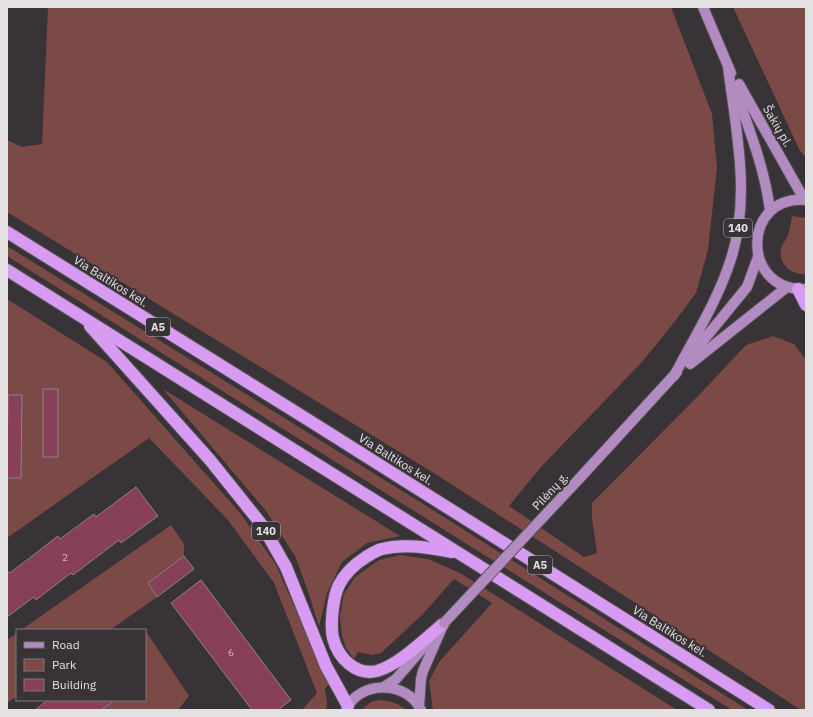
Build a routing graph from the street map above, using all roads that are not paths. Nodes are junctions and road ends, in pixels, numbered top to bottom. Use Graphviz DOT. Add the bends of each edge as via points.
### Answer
graph roads {
  1 [pos="703,7"];
  2 [pos="728,67"];
  3 [pos="805,200"];
  4 [pos="770,212"];
  5 [pos="7,232"];
  6 [pos="758,257"];
  7 [pos="7,270"];
  8 [pos="797,289"];
  9 [pos="806,305"];
  10 [pos="80,315"];
  11 [pos="674,376"];
  12 [pos="459,553"];
  13 [pos="444,623"];
  14 [pos="384,687"];
  15 [pos="347,708"];
  16 [pos="420,708"];
  17 [pos="709,710"];
  18 [pos="769,710"];
  1 -- 2 [label="main road, Šakių pl. / 140"];
  2 -- 3 [label="main road, Šakių pl. / 140"];
  2 -- 4 [label="main road, Šakių pl." via="761,168"];
  2 -- 11 [label="main road, 140" via="741,171 739,227 732,259 713,304"];
  3 -- 4 [label="main road" via="786,202"];
  4 -- 6 [label="main road" via="759,228"];
  5 -- 18 [label="highway, Via Baltikos kel. / A5"];
  6 -- 8 [label="main road" via="769,276 778,283"];
  6 -- 11 [label="main road, Pilėnų g." via="747,287"];
  7 -- 10 [label="highway, A5"];
  8 -- 9 [label="highway"];
  8 -- 11 [label="main road, Pilėnų g."];
  10 -- 12 [label="highway, A5"];
  10 -- 15 [label="highway, 140" via="210,460 262,525 286,567 326,666"];
  11 -- 13 [label="main road, Pilėnų g. / 140, bridge"];
  12 -- 13 [label="highway, 140" via="428,547 400,546 381,549 354,565 339,585 332,612 333,639 343,658 355,669 366,671 377,671 399,660"];
  12 -- 17 [label="highway, A5"];
  13 -- 14 [label="main road, Pilėnų g." via="396,679"];
  13 -- 16 [label="main road, Pilėnų g." via="423,671"];
  14 -- 15 [label="main road" via="370,689 357,696"];
  14 -- 16 [label="main road" via="397,689 410,696"];
}
